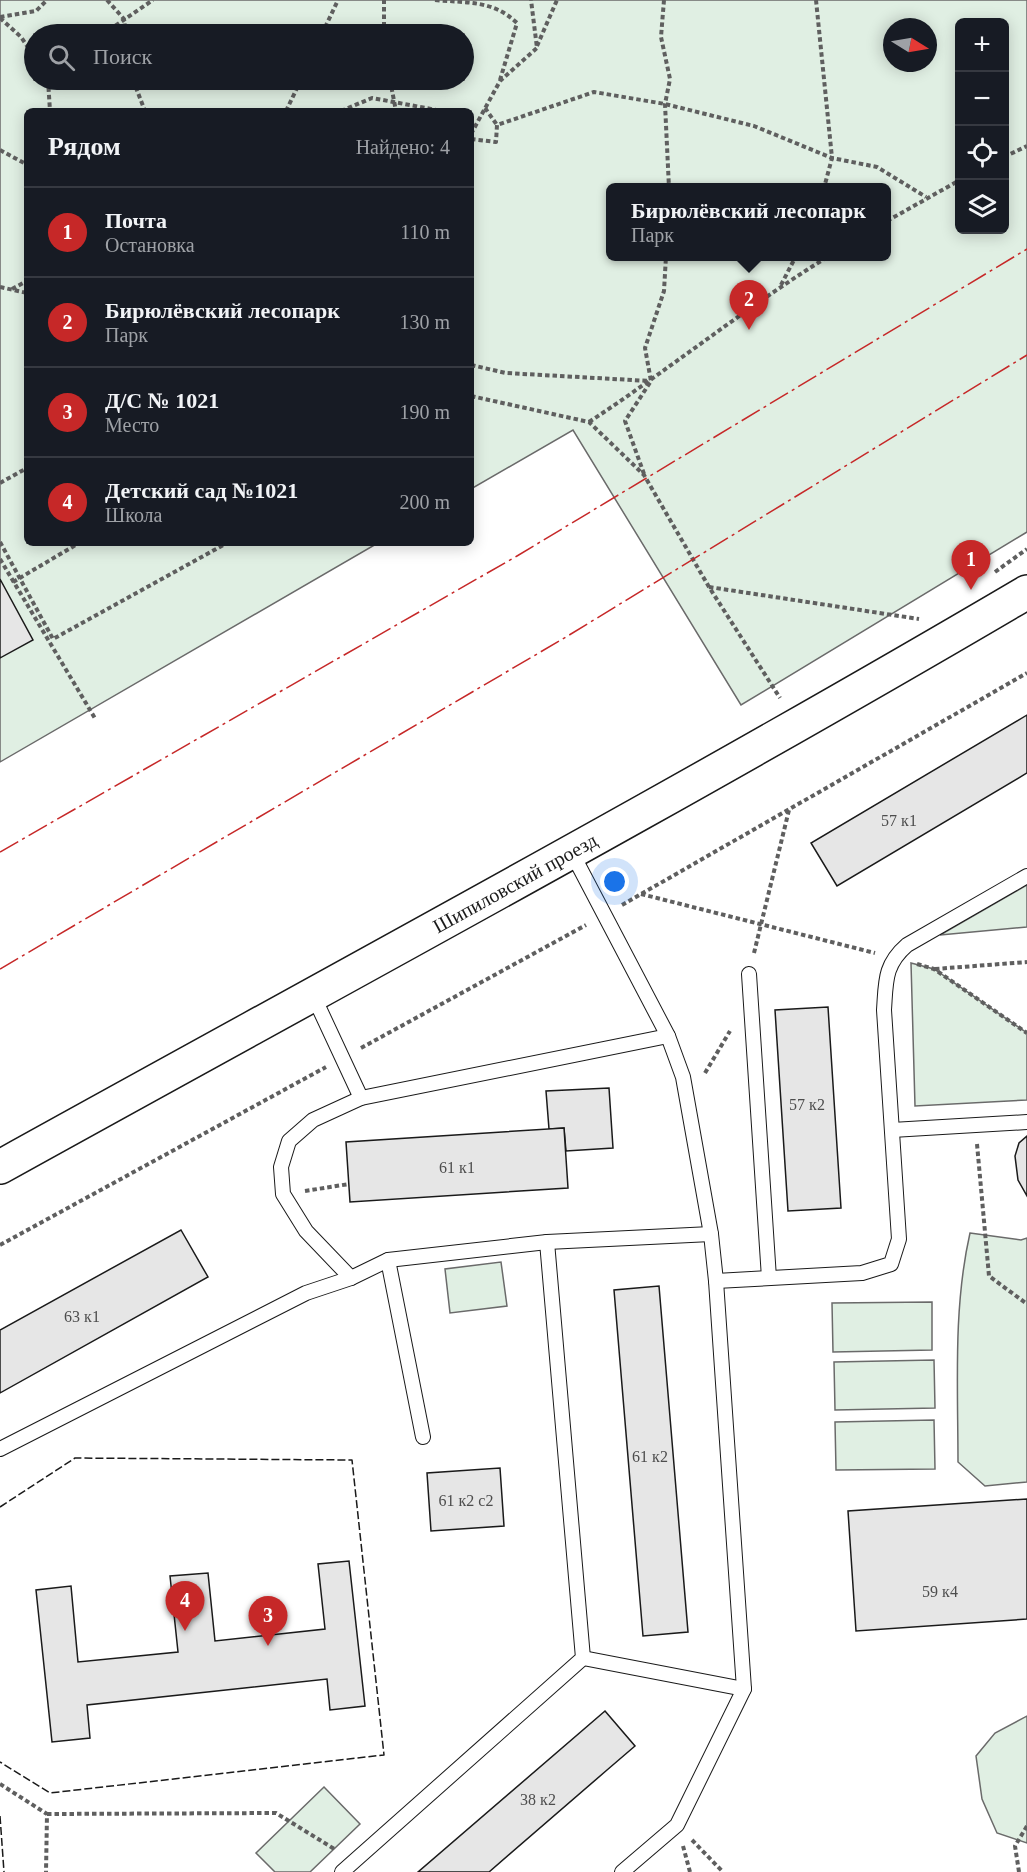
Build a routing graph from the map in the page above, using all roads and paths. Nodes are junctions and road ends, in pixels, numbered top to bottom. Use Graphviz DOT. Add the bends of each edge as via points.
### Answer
graph roads {
  1 [pos="47,0"];
  2 [pos="107,0"];
  3 [pos="153,0"];
  4 [pos="338,0"];
  5 [pos="384,0"];
  6 [pos="435,0"];
  7 [pos="531,0"];
  8 [pos="557,0"];
  9 [pos="664,0"];
  10 [pos="816,0"];
  11 [pos="0,17"];
  12 [pos="123,20"];
  13 [pos="117,24"];
  14 [pos="124,24"];
  15 [pos="327,24"];
  16 [pos="384,24"];
  17 [pos="24,41"];
  18 [pos="537,48"];
  19 [pos="500,81"];
  20 [pos="49,90"];
  21 [pos="136,90"];
  22 [pos="296,90"];
  23 [pos="392,90"];
  24 [pos="394,104"];
  25 [pos="665,104"];
  26 [pos="50,108"];
  27 [pos="144,108"];
  28 [pos="287,108"];
  29 [pos="348,108"];
  30 [pos="395,108"];
  31 [pos="421,108"];
  32 [pos="485,108"];
  33 [pos="497,125"];
  34 [pos="474,128"];
  35 [pos="474,139"];
  36 [pos="1027,146"];
  37 [pos="0,150"];
  38 [pos="1009,155"];
  39 [pos="832,158"];
  40 [pos="24,163"];
  41 [pos="955,182"];
  42 [pos="669,183"];
  43 [pos="825,183"];
  44 [pos="926,197"];
  45 [pos="891,219"];
  46 [pos="666,261"];
  47 [pos="794,261"];
  48 [pos="821,261"];
  49 [pos="24,283"];
  50 [pos="781,286"];
  51 [pos="0,287"];
  52 [pos="10,290"];
  53 [pos="24,292"];
  54 [pos="474,367"];
  55 [pos="651,381"];
  56 [pos="474,397"];
  57 [pos="589,422"];
  58 [pos="24,470"];
  59 [pos="644,475"];
  60 [pos="0,483"];
  61 [pos="0,542"];
  62 [pos="74,546"];
  63 [pos="222,546"];
  64 [pos="0,559"];
  65 [pos="19,578"];
  66 [pos="13,582"];
  67 [pos="709,587"];
  68 [pos="1027,592"];
  69 [pos="921,619"];
  70 [pos="1027,673"];
  71 [pos="782,701"];
  72 [pos="96,720"];
  73 [pos="789,810"];
  74 [pos="572,853"];
  75 [pos="1027,876"];
  76 [pos="641,894"];
  77 [pos="605,915"];
  78 [pos="760,923"];
  79 [pos="1027,962"];
  80 [pos="934,969"];
  81 [pos="749,974"];
  82 [pos="312,993"];
  83 [pos="751,996"];
  84 [pos="668,1036"];
  85 [pos="344,1057"];
  86 [pos="361,1098"];
  87 [pos="688,1102"];
  88 [pos="1027,1122"];
  89 [pos="975,1125"];
  90 [pos="892,1130"];
  91 [pos="0,1167"];
  92 [pos="349,1184"];
  93 [pos="283,1194"];
  94 [pos="711,1234"];
  95 [pos="547,1242"];
  96 [pos="0,1245"];
  97 [pos="388,1260"];
  98 [pos="351,1278"];
  99 [pos="769,1278"];
  100 [pos="716,1281"];
  101 [pos="1027,1304"];
  102 [pos="423,1437"];
  103 [pos="0,1449"];
  104 [pos="583,1658"];
  105 [pos="744,1689"];
  106 [pos="0,1784"];
  107 [pos="47,1814"];
  108 [pos="677,1825"];
  109 [pos="1027,1826"];
  110 [pos="354,1861"];
  111 [pos="46,1872"];
  112 [pos="342,1872"];
  113 [pos="622,1872"];
  114 [pos="723,1872"];
  115 [pos="1019,1872"];
  1 -- 11 [label="path" via="36,11"];
  2 -- 12 [label="path"];
  3 -- 12 [label="path"];
  4 -- 15 [label="path"];
  5 -- 16 [label="path"];
  6 -- 19 [label="path" via="491,4 505,10 517,23"];
  7 -- 18 [label="path"];
  8 -- 18 [label="path"];
  9 -- 25 [label="path" via="662,37 670,79"];
  10 -- 39 [label="path"];
  11 -- 17 [label="path"];
  12 -- 13 [label="path"];
  12 -- 14 [label="path"];
  18 -- 19 [label="path"];
  19 -- 32 [label="path"];
  20 -- 26 [label="path"];
  21 -- 27 [label="path"];
  22 -- 28 [label="path"];
  23 -- 24 [label="path"];
  24 -- 29 [label="path" via="372,98"];
  24 -- 30 [label="path"];
  24 -- 31 [label="path"];
  25 -- 33 [label="path" via="594,92"];
  25 -- 39 [label="path" via="754,126"];
  25 -- 42 [label="path"];
  32 -- 33 [label="path"];
  32 -- 34 [label="path"];
  33 -- 35 [label="path" via="496,142"];
  36 -- 38 [label="path"];
  37 -- 40 [label="path"];
  39 -- 43 [label="path"];
  39 -- 44 [label="path" via="877,167"];
  41 -- 44 [label="path"];
  44 -- 45 [label="path"];
  46 -- 55 [label="path" via="664,291 645,348"];
  47 -- 50 [label="path"];
  48 -- 50 [label="path"];
  49 -- 52 [label="path"];
  50 -- 55 [label="path"];
  51 -- 52 [label="path"];
  52 -- 53 [label="path"];
  54 -- 55 [label="path" via="506,373"];
  55 -- 57 [label="path"];
  55 -- 59 [label="path" via="625,421"];
  56 -- 57 [label="path"];
  57 -- 59 [label="path"];
  58 -- 60 [label="path"];
  59 -- 67 [label="path"];
  61 -- 65 [label="path"];
  62 -- 65 [label="path"];
  63 -- 65 [label="path" via="53,639"];
  64 -- 66 [label="path"];
  65 -- 66 [label="path"];
  66 -- 72 [label="path"];
  67 -- 69 [label="path"];
  67 -- 71 [label="path"];
  68 -- 74 [label="main road, Шипиловский проезд"];
  70 -- 73 [label="path"];
  73 -- 76 [label="path"];
  73 -- 78 [label="path"];
  74 -- 77 [label="lane"];
  74 -- 82 [label="main road, Шипиловский проезд"];
  75 -- 90 [label="lane" via="906,945 893,957 886,975 884,1010"];
  76 -- 77 [label="path"];
  76 -- 78 [label="path"];
  77 -- 84 [label="lane"];
  77 -- 85 [label="path"];
  78 -- 81 [label="path"];
  79 -- 80 [label="path"];
  81 -- 83 [label="lane"];
  82 -- 85 [label="lane"];
  82 -- 91 [label="main road, Шипиловский проезд"];
  83 -- 87 [label="path"];
  83 -- 99 [label="lane"];
  84 -- 86 [label="lane"];
  84 -- 87 [label="lane"];
  85 -- 86 [label="lane"];
  85 -- 96 [label="path"];
  86 -- 93 [label="lane" via="313,1120 289,1141 281,1167"];
  87 -- 94 [label="lane"];
  88 -- 89 [label="lane"];
  89 -- 90 [label="lane"];
  89 -- 101 [label="path" via="989,1276"];
  90 -- 99 [label="lane" via="899,1239 891,1264 862,1273"];
  92 -- 93 [label="path"];
  93 -- 98 [label="lane" via="306,1231"];
  94 -- 95 [label="lane"];
  94 -- 100 [label="lane"];
  95 -- 97 [label="lane"];
  95 -- 104 [label="lane"];
  97 -- 98 [label="lane"];
  97 -- 102 [label="lane"];
  98 -- 103 [label="lane" via="306,1293"];
  99 -- 100 [label="lane"];
  100 -- 105 [label="lane"];
  104 -- 105 [label="lane"];
  104 -- 110 [label="lane"];
  105 -- 108 [label="lane"];
  106 -- 107 [label="path"];
  107 -- 110 [label="path" via="276,1813"];
  107 -- 111 [label="path"];
  108 -- 113 [label="lane"];
  108 -- 114 [label="path"];
  109 -- 115 [label="path" via="1015,1846"];
  110 -- 112 [label="lane"];
}
